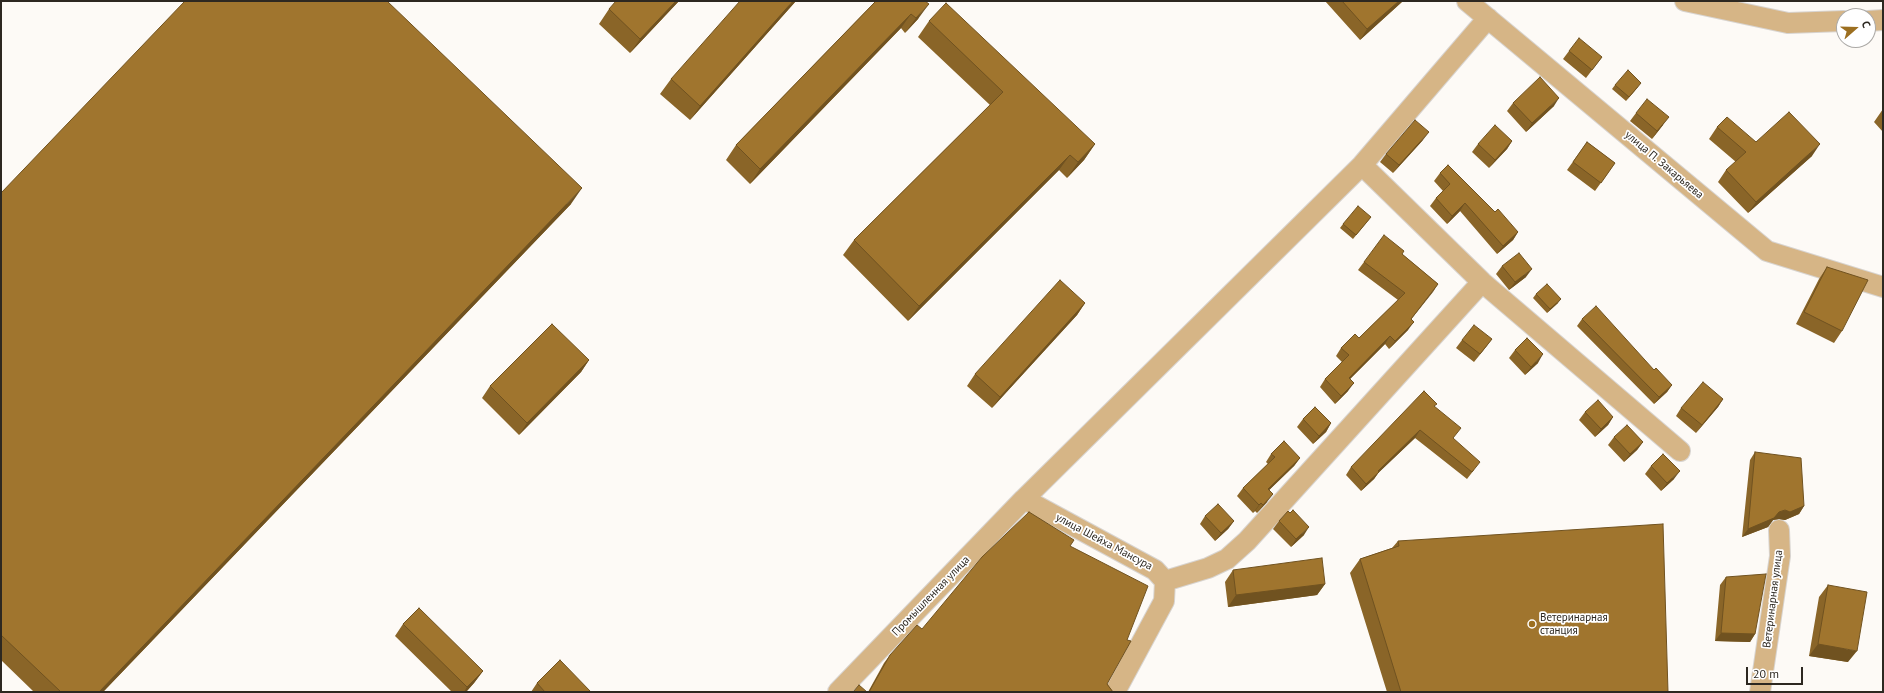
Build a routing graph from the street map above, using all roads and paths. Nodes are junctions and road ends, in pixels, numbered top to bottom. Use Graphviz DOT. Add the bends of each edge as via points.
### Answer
graph roads {
  1 [pos="1467,1"];
  2 [pos="1685,1"];
  3 [pos="1488,18"];
  4 [pos="1836,21"];
  5 [pos="1362,165"];
  6 [pos="1482,282"];
  7 [pos="1883,287"];
  8 [pos="1680,451"];
  9 [pos="1024,499"];
  10 [pos="1779,530"];
  11 [pos="1164,581"];
  12 [pos="1121,689"];
  13 [pos="838,692"];
  14 [pos="1760,692"];
  1 -- 3 [label="street, улица П. Закарьяева"];
  2 -- 4 [label="street" via="1788,23"];
  3 -- 5 [label="street, Промышленная улица"];
  3 -- 7 [label="street, улица П. Закарьяева" via="1768,251"];
  5 -- 6 [label="street"];
  5 -- 9 [label="street, Промышленная улица"];
  6 -- 8 [label="street"];
  6 -- 11 [label="street" via="1247,541 1227,559 1208,568"];
  9 -- 11 [label="street, улица Шейха Мансура" via="1155,570"];
  9 -- 13 [label="street, Промышленная улица"];
  10 -- 14 [label="street, Ветеринарная улица" via="1780,556"];
  11 -- 12 [label="street" via="1164,601"];
}
